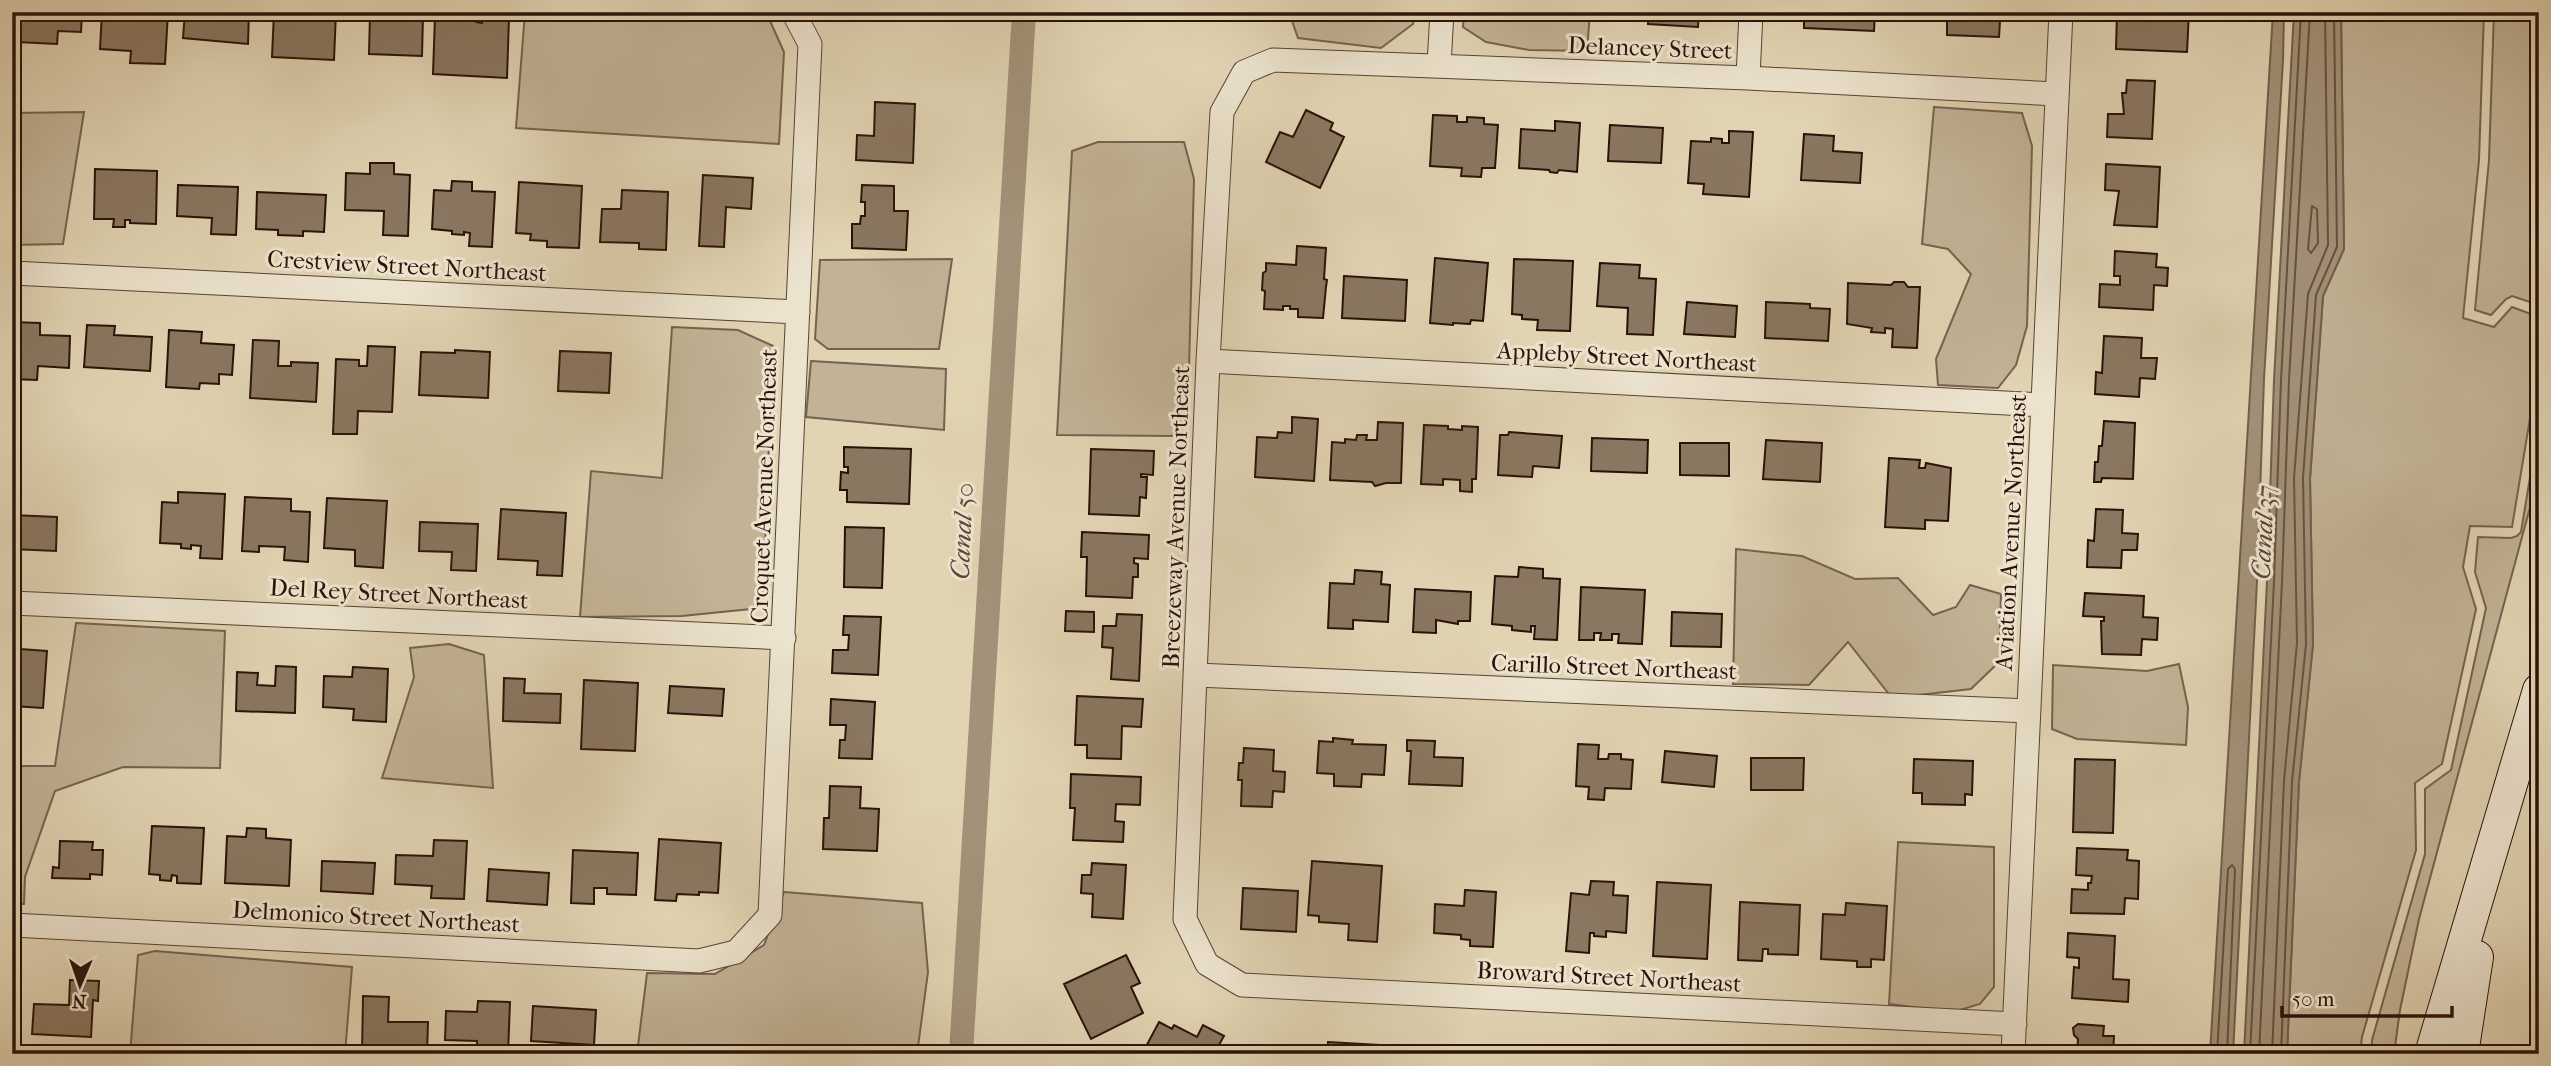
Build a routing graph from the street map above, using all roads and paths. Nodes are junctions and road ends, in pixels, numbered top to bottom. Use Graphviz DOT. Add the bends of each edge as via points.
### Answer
graph roads {
  1 [pos="793,12"];
  2 [pos="1442,12"];
  3 [pos="1751,12"];
  4 [pos="2061,12"];
  5 [pos="1439,65"];
  6 [pos="1244,72"];
  7 [pos="1748,78"];
  8 [pos="2057,94"];
  9 [pos="12,273"];
  10 [pos="798,312"];
  11 [pos="1208,361"];
  12 [pos="2043,405"];
  13 [pos="12,603"];
  14 [pos="784,638"];
  15 [pos="1196,675"];
  16 [pos="2539,690"];
  17 [pos="2029,711"];
  18 [pos="2505,800"];
  19 [pos="12,925"];
  20 [pos="736,952"];
  21 [pos="1207,964"];
  22 [pos="2015,1024"];
  23 [pos="2013,1054"];
  24 [pos="2431,1054"];
  25 [pos="2462,1054"];
  1 -- 10 [label="street, Croquet Avenue Northeast" via="810,44"];
  2 -- 5 [label="street"];
  3 -- 7 [label="street"];
  4 -- 8 [label="street, Aviation Avenue Northeast"];
  5 -- 6 [label="street, Delancey Street" via="1273,60"];
  5 -- 7 [label="street, Delancey Street"];
  6 -- 11 [label="street, Breezeway Avenue Northeast" via="1222,112"];
  7 -- 8 [label="street, Delancey Street"];
  8 -- 12 [label="street, Aviation Avenue Northeast"];
  9 -- 10 [label="street, Crestview Street Northeast"];
  10 -- 14 [label="street, Croquet Avenue Northeast"];
  11 -- 12 [label="street, Appleby Street Northeast"];
  11 -- 15 [label="street, Breezeway Avenue Northeast"];
  12 -- 17 [label="street, Aviation Avenue Northeast"];
  13 -- 14 [label="street, Del Rey Street Northeast"];
  14 -- 20 [label="street, Croquet Avenue Northeast" via="770,915"];
  15 -- 17 [label="street, Carillo Street Northeast"];
  15 -- 21 [label="street, Breezeway Avenue Northeast" via="1185,919"];
  16 -- 18 [label="main road"];
  17 -- 22 [label="street, Aviation Avenue Northeast"];
  18 -- 24 [label="main road"];
  18 -- 25 [label="main road"];
  19 -- 20 [label="street, Delmonico Street Northeast" via="699,961"];
  21 -- 22 [label="street, Broward Street Northeast" via="1242,985"];
  22 -- 23 [label="street, Aviation Avenue Northeast"];
}
